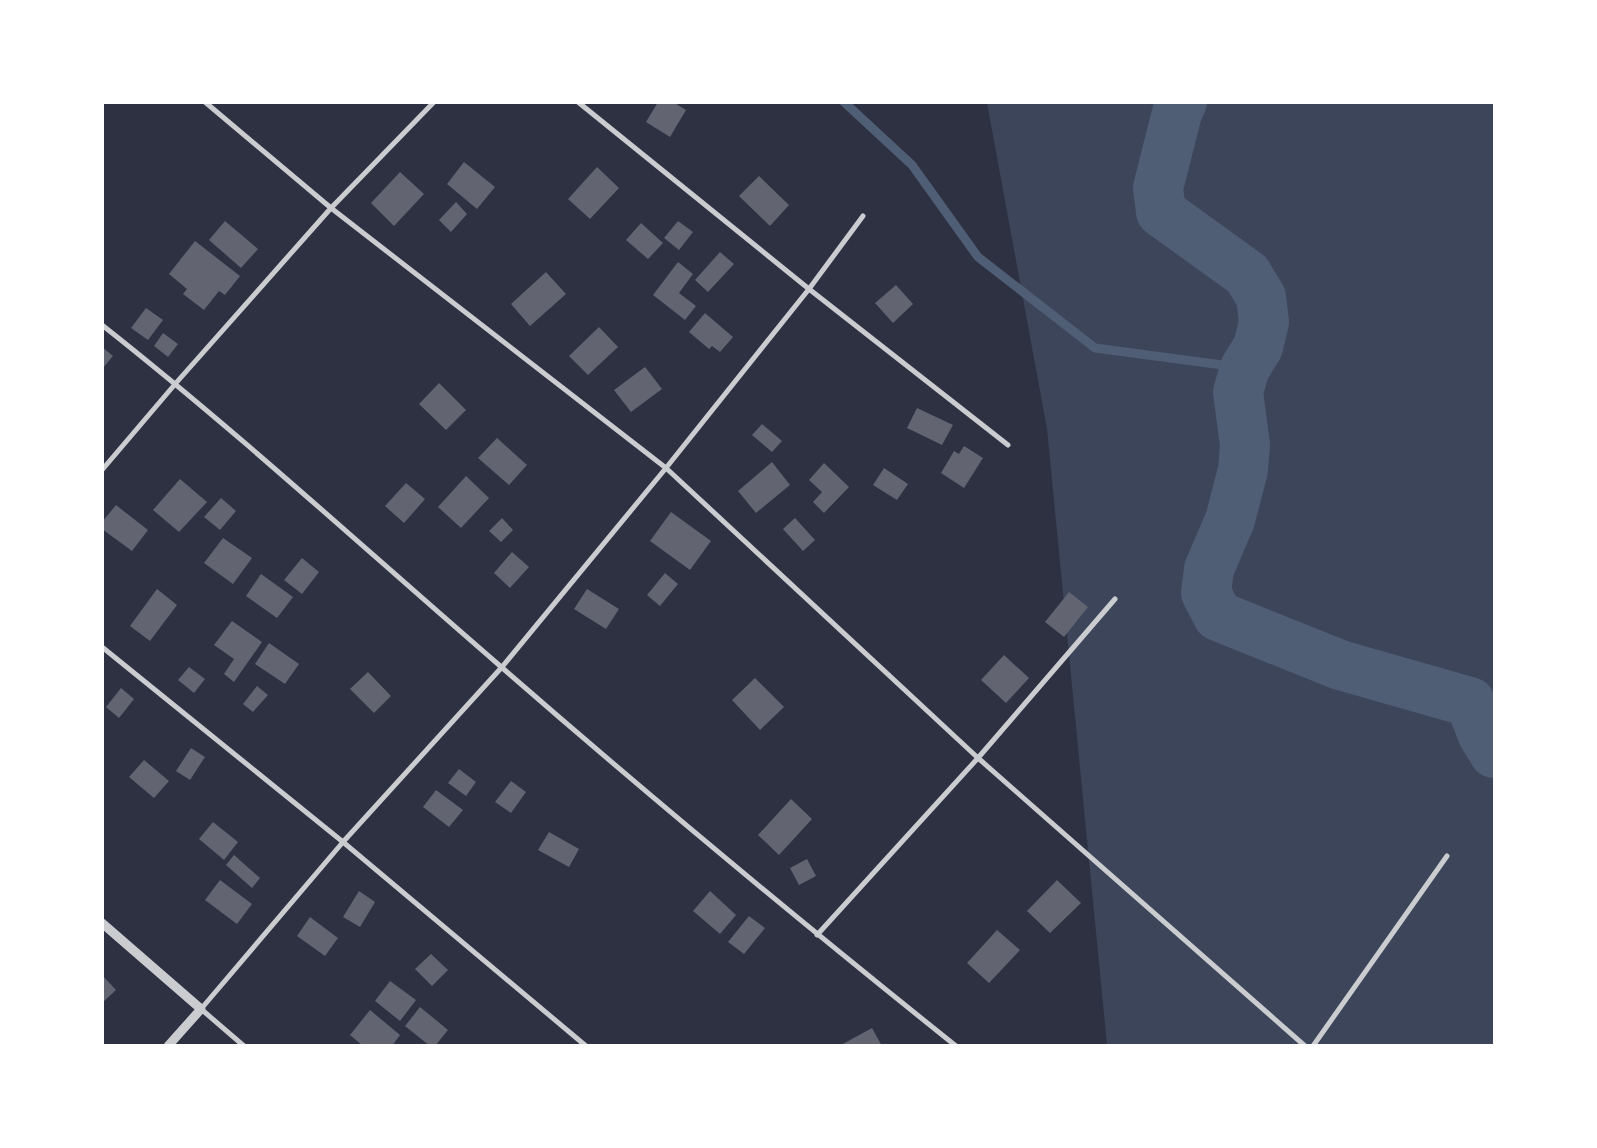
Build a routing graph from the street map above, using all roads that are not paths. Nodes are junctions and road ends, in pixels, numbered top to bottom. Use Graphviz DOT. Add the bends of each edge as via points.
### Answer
graph roads {
  1 [pos="205,102"];
  2 [pos="434,102"];
  3 [pos="578,102"];
  4 [pos="331,208"];
  5 [pos="863,216"];
  6 [pos="809,289"];
  7 [pos="102,325"];
  8 [pos="176,383"];
  9 [pos="1008,445"];
  10 [pos="666,468"];
  11 [pos="102,470"];
  12 [pos="1115,599"];
  13 [pos="102,647"];
  14 [pos="502,668"];
  15 [pos="978,758"];
  16 [pos="343,842"];
  17 [pos="1447,856"];
  18 [pos="102,923"];
  19 [pos="817,934"];
  20 [pos="201,1008"];
  21 [pos="168,1046"];
  22 [pos="244,1046"];
  23 [pos="586,1046"];
  24 [pos="956,1046"];
  25 [pos="1305,1046"];
  26 [pos="1313,1046"];
  1 -- 4 [label="street"];
  2 -- 4 [label="street"];
  3 -- 6 [label="street"];
  4 -- 8 [label="street"];
  4 -- 10 [label="street"];
  5 -- 6 [label="street"];
  6 -- 9 [label="street"];
  6 -- 10 [label="street"];
  7 -- 8 [label="street"];
  8 -- 11 [label="street"];
  8 -- 14 [label="street"];
  10 -- 14 [label="street"];
  10 -- 15 [label="street"];
  12 -- 15 [label="street"];
  13 -- 16 [label="street"];
  14 -- 16 [label="street"];
  14 -- 19 [label="street"];
  15 -- 19 [label="street"];
  15 -- 25 [label="street"];
  16 -- 20 [label="street"];
  16 -- 23 [label="street"];
  17 -- 26 [label="street"];
  18 -- 20 [label="street"];
  19 -- 24 [label="street"];
  20 -- 21 [label="street"];
  20 -- 22 [label="street"];
}
